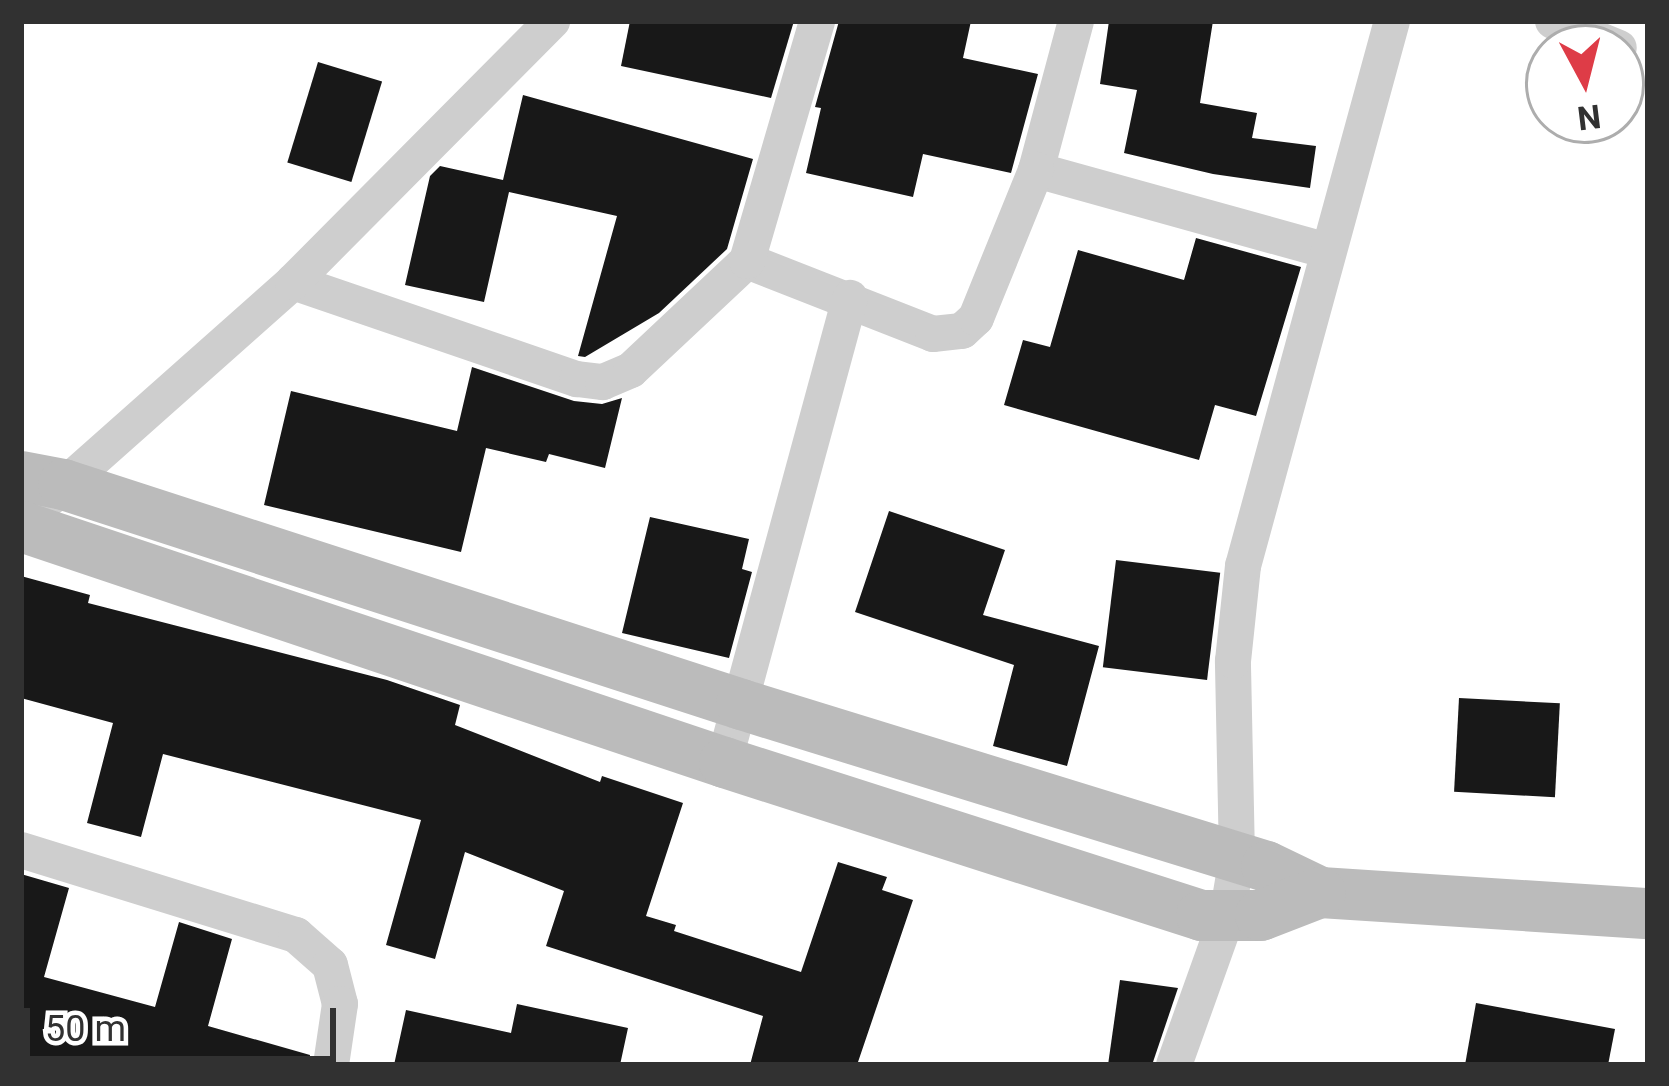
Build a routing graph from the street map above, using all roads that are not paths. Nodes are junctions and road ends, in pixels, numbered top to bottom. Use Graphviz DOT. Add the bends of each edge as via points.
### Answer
graph roads {
  1 [pos="552,21"];
  2 [pos="817,21"];
  3 [pos="1076,21"];
  4 [pos="1391,21"];
  5 [pos="1036,170"];
  6 [pos="1328,251"];
  7 [pos="747,261"];
  8 [pos="293,282"];
  9 [pos="850,298"];
  10 [pos="42,480"];
  11 [pos="22,526"];
  12 [pos="741,704"];
  13 [pos="724,762"];
  14 [pos="21,850"];
  15 [pos="1237,856"];
  16 [pos="1320,892"];
  17 [pos="1648,913"];
  18 [pos="1227,917"];
  19 [pos="331,1065"];
  20 [pos="1174,1065"];
  1 -- 8 [label="street"];
  2 -- 7 [label="street"];
  3 -- 5 [label="street"];
  4 -- 6 [label="street"];
  5 -- 6 [label="street"];
  5 -- 9 [label="street" via="976,318 962,331 933,334"];
  6 -- 15 [label="street" via="1243,566 1233,661"];
  7 -- 8 [label="street" via="631,370 603,382"];
  7 -- 9 [label="street"];
  8 -- 10 [label="street"];
  9 -- 12 [label="street"];
  10 -- 11 [label="street"];
  10 -- 12 [label="street"];
  11 -- 13 [label="street"];
  12 -- 13 [label="street"];
  12 -- 15 [label="street"];
  13 -- 18 [label="street" via="1174,907"];
  14 -- 19 [label="street" via="296,934 330,965 340,1004"];
  15 -- 16 [label="street"];
  15 -- 18 [label="street"];
  16 -- 17 [label="street"];
  16 -- 18 [label="street" via="1275,911"];
  18 -- 20 [label="street"];
}
